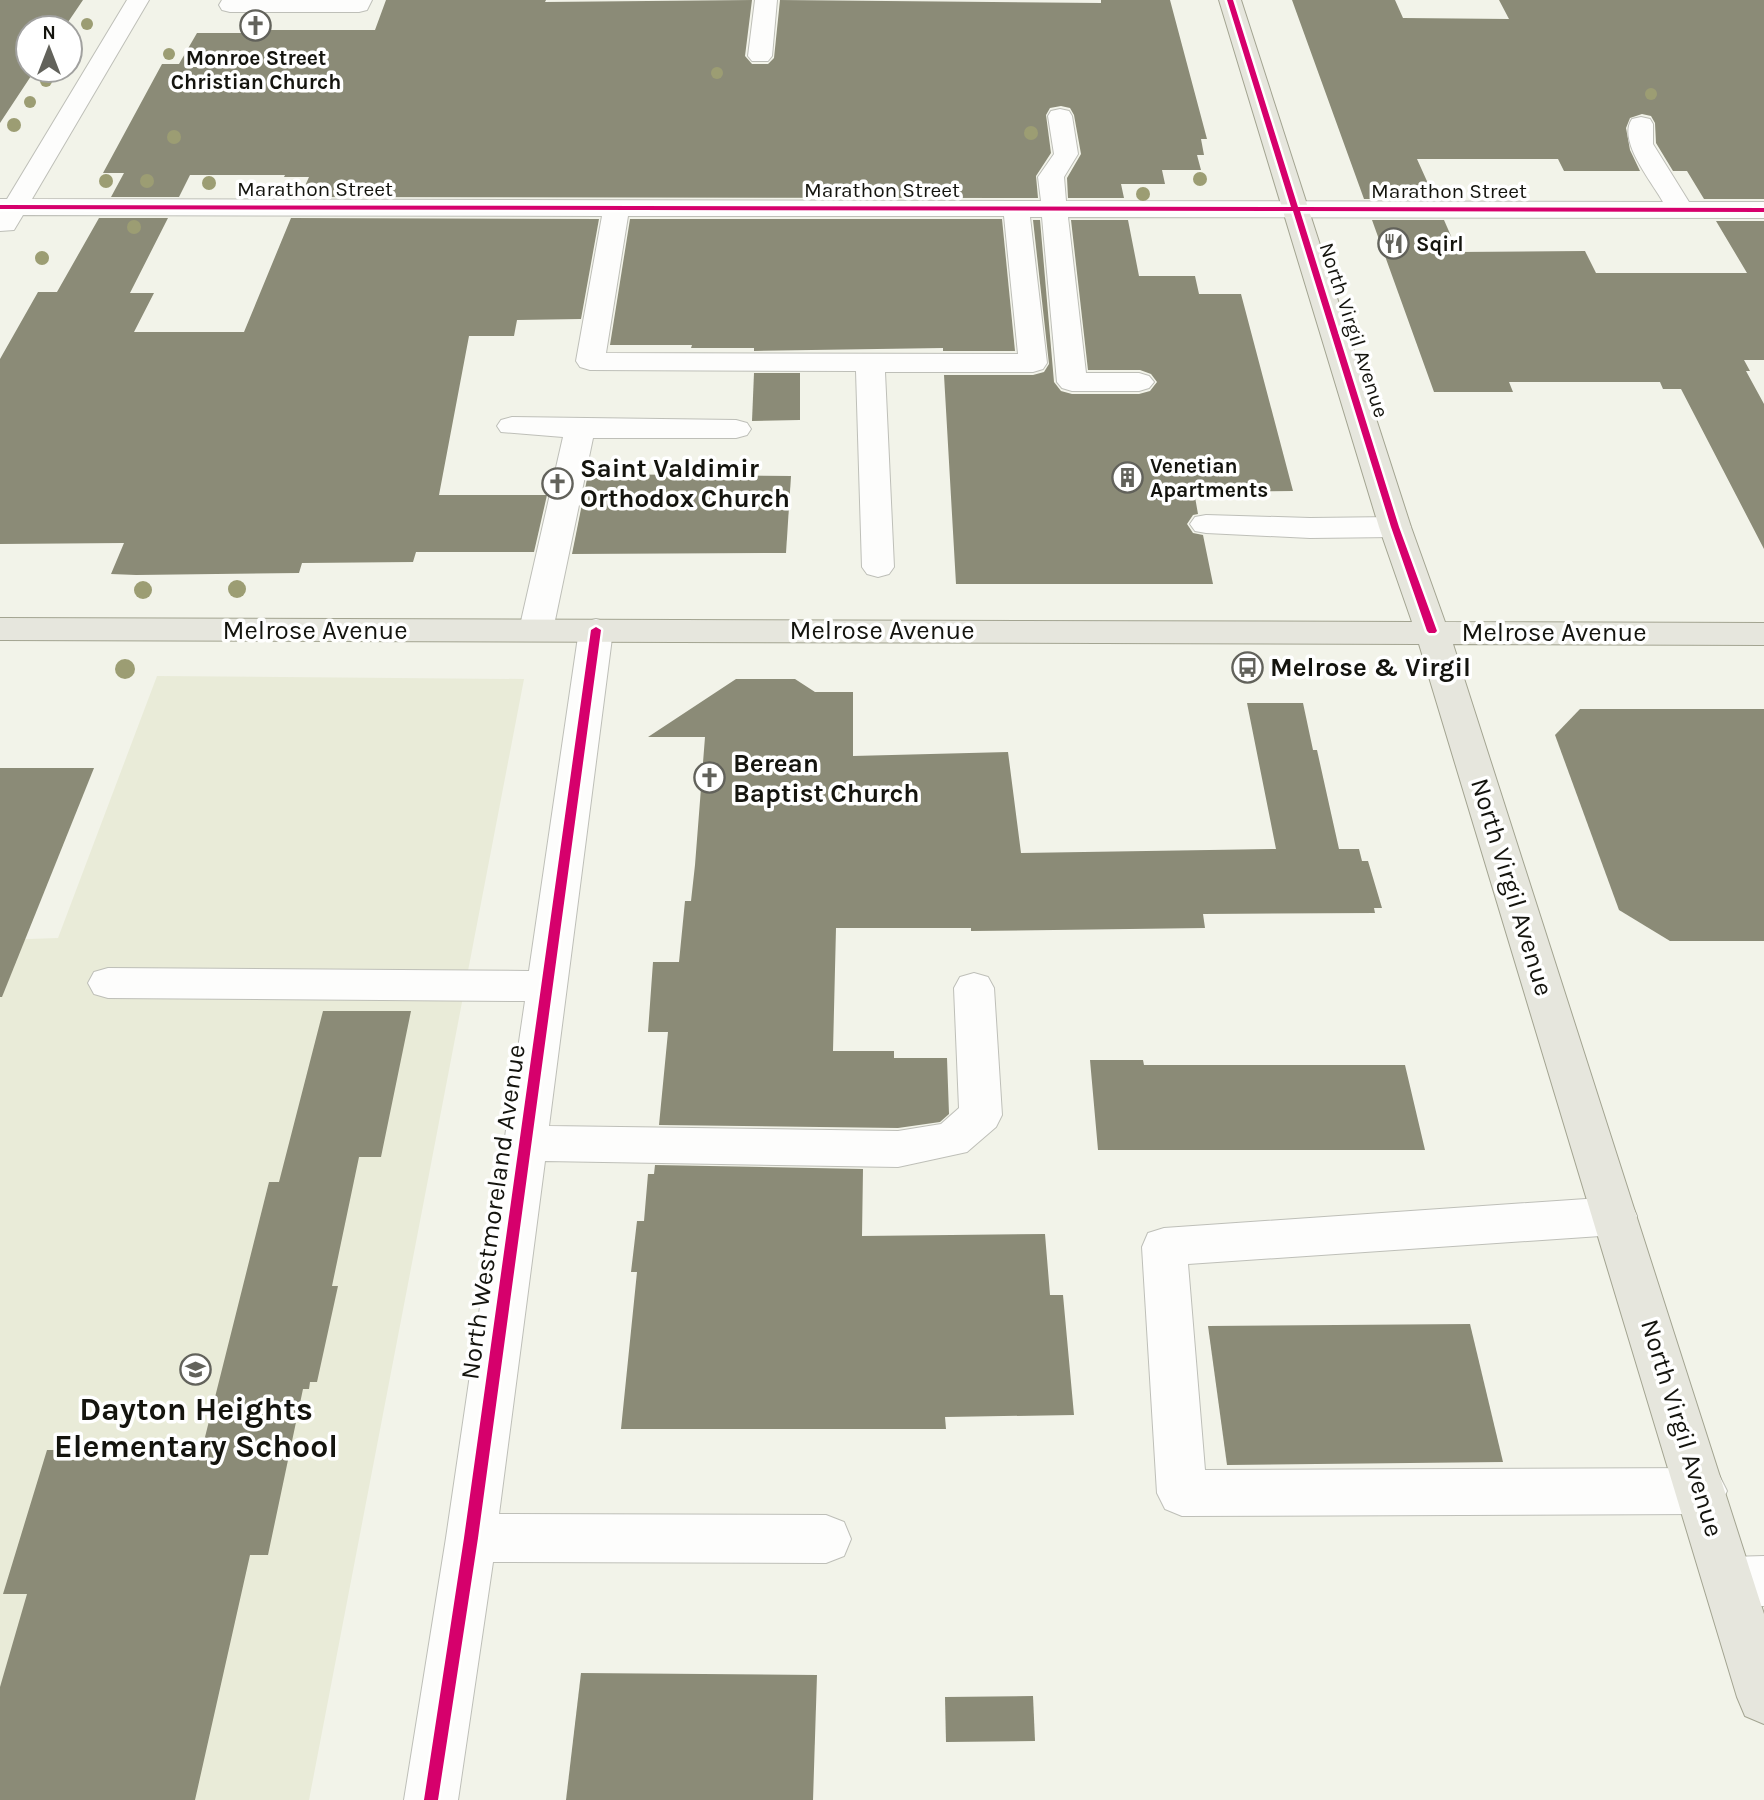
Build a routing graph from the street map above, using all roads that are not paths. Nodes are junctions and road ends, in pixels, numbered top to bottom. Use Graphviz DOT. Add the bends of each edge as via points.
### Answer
graph roads {
  1 [pos="138,0"];
  2 [pos="233,0"];
  3 [pos="361,0"];
  4 [pos="766,0"];
  5 [pos="1230,0"];
  6 [pos="760,56"];
  7 [pos="1060,116"];
  8 [pos="1641,124"];
  9 [pos="7,207"];
  10 [pos="615,209"];
  11 [pos="1016,209"];
  12 [pos="1053,209"];
  13 [pos="1295,210"];
  14 [pos="1681,210"];
  15 [pos="1764,210"];
  16 [pos="0,232"];
  17 [pos="870,363"];
  18 [pos="1139,382"];
  19 [pos="512,426"];
  20 [pos="580,429"];
  21 [pos="736,429"];
  22 [pos="1206,524"];
  23 [pos="1395,527"];
  24 [pos="878,567"];
  25 [pos="0,629"];
  26 [pos="536,630"];
  27 [pos="596,630"];
  28 [pos="1432,631"];
  29 [pos="1764,634"];
  30 [pos="108,983"];
  31 [pos="547,986"];
  32 [pos="974,988"];
  33 [pos="525,1144"];
  34 [pos="1615,1216"];
  35 [pos="1702,1491"];
  36 [pos="471,1538"];
  37 [pos="827,1539"];
  38 [pos="1747,1581"];
  39 [pos="1764,1697"];
  40 [pos="431,1800"];
  1 -- 9 [label="street"];
  2 -- 3 [label="street" via="230,5 359,5"];
  4 -- 6 [label="street"];
  5 -- 13 [label="main road, North Virgil Avenue"];
  7 -- 12 [label="street" via="1066,155 1051,177"];
  8 -- 14 [label="street" via="1641,144"];
  9 -- 10 [label="street, Marathon Street"];
  9 -- 16 [label="street"];
  10 -- 11 [label="street, Marathon Street"];
  10 -- 17 [label="street" via="590,361"];
  11 -- 12 [label="street, Marathon Street"];
  11 -- 17 [label="street" via="1033,363"];
  12 -- 13 [label="street, Marathon Street"];
  12 -- 18 [label="street" via="1072,382"];
  13 -- 14 [label="street, Marathon Street"];
  13 -- 23 [label="main road, North Virgil Avenue"];
  14 -- 15 [label="street, Marathon Street"];
  17 -- 24 [label="street"];
  19 -- 20 [label="street"];
  20 -- 21 [label="street"];
  20 -- 26 [label="street"];
  22 -- 23 [label="street"];
  23 -- 28 [label="main road, North Virgil Avenue"];
  25 -- 26 [label="main road, Melrose Avenue"];
  26 -- 27 [label="main road, Melrose Avenue"];
  27 -- 28 [label="main road, Melrose Avenue"];
  27 -- 31 [label="street, North Westmoreland Avenue"];
  28 -- 29 [label="main road, Melrose Avenue"];
  28 -- 34 [label="main road, North Virgil Avenue"];
  30 -- 31 [label="street"];
  31 -- 33 [label="street, North Westmoreland Avenue"];
  32 -- 33 [label="street" via="981,1115 952,1140 898,1149"];
  33 -- 36 [label="street, North Westmoreland Avenue"];
  34 -- 35 [label="main road, North Virgil Avenue"];
  34 -- 35 [label="street" via="1164,1247 1182,1493"];
  35 -- 38 [label="main road, North Virgil Avenue"];
  36 -- 37 [label="street"];
  36 -- 40 [label="street, North Westmoreland Avenue"];
  38 -- 39 [label="main road, North Virgil Avenue"];
}
